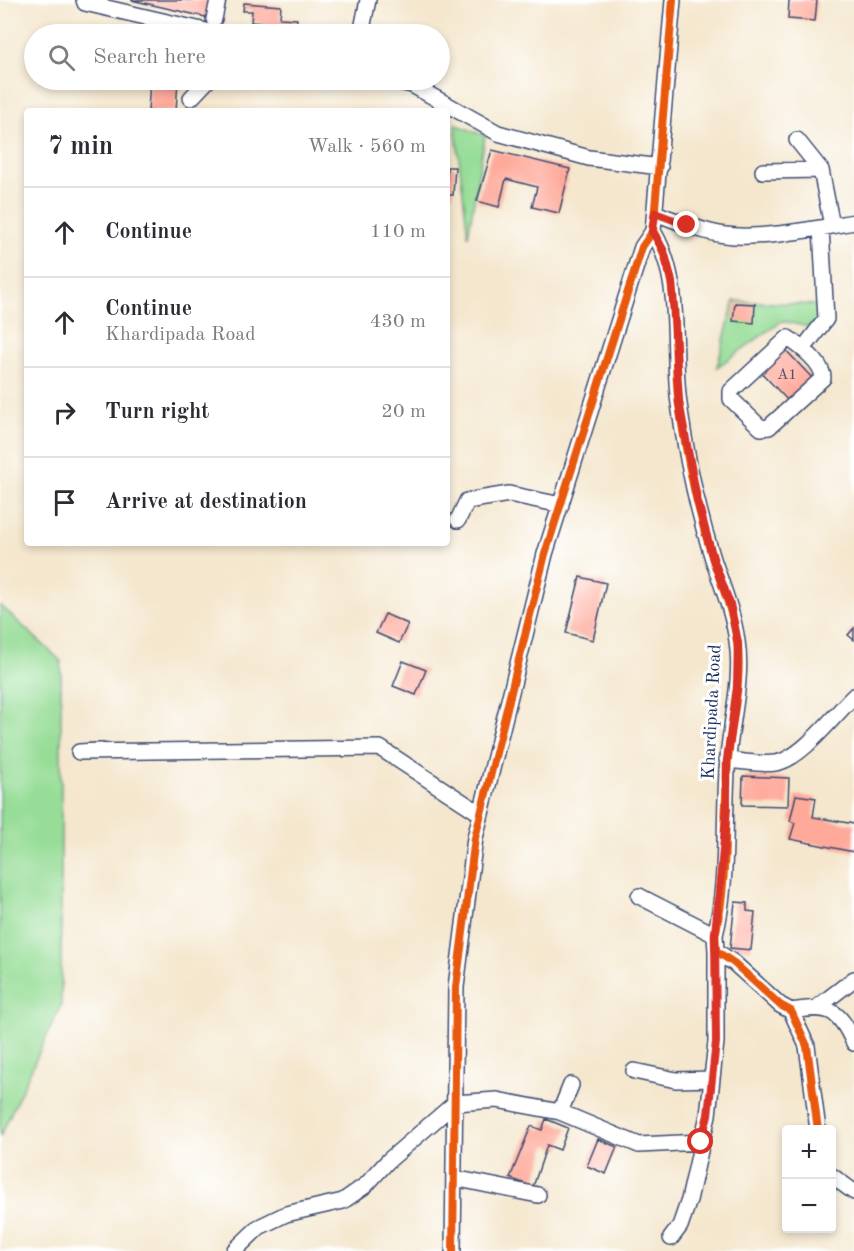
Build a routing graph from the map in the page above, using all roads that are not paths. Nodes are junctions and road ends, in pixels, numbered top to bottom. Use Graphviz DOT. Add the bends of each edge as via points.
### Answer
graph roads {
  1 [pos="84,0"];
  2 [pos="218,0"];
  3 [pos="368,0"];
  4 [pos="673,0"];
  5 [pos="105,5"];
  6 [pos="214,19"];
  7 [pos="180,24"];
  8 [pos="363,24"];
  9 [pos="199,90"];
  10 [pos="421,90"];
  11 [pos="191,98"];
  12 [pos="797,140"];
  13 [pos="660,168"];
  14 [pos="821,170"];
  15 [pos="763,171"];
  16 [pos="655,213"];
  17 [pos="854,222"];
  18 [pos="826,227"];
  19 [pos="652,231"];
  20 [pos="803,349"];
  21 [pos="561,505"];
  22 [pos="458,520"];
  23 [pos="854,696"];
  24 [pos="101,751"];
  25 [pos="727,760"];
  26 [pos="481,814"];
  27 [pos="639,896"];
  28 [pos="715,934"];
  29 [pos="716,951"];
  30 [pos="854,979"];
  31 [pos="819,1006"];
  32 [pos="791,1011"];
  33 [pos="854,1042"];
  34 [pos="634,1071"];
  35 [pos="712,1079"];
  36 [pos="571,1085"];
  37 [pos="455,1103"];
  38 [pos="560,1112"];
  39 [pos="818,1125"];
  40 [pos="701,1142"];
  41 [pos="454,1178"];
  42 [pos="835,1179"];
  43 [pos="854,1192"];
  44 [pos="538,1196"];
  45 [pos="671,1238"];
  46 [pos="234,1251"];
  47 [pos="453,1251"];
  1 -- 5 [label="street"];
  2 -- 6 [label="street"];
  3 -- 8 [label="street"];
  4 -- 13 [label="street"];
  5 -- 7 [label="street"];
  9 -- 11 [label="street"];
  10 -- 13 [label="street" via="498,133 589,158"];
  12 -- 14 [label="street"];
  13 -- 16 [label="street"];
  14 -- 15 [label="street"];
  14 -- 18 [label="street"];
  16 -- 18 [label="street" via="727,236"];
  16 -- 19 [label="street"];
  17 -- 18 [label="street"];
  18 -- 20 [label="street" via="826,319"];
  19 -- 21 [label="street" via="642,247"];
  19 -- 25 [label="street, Khardipada Road" via="664,251 672,282 679,402 697,499 738,643 737,688"];
  20 -- 20 [label="street" via="823,378 769,427 761,428 731,399 731,391 784,339"];
  21 -- 22 [label="street" via="509,494 467,501"];
  21 -- 26 [label="street" via="545,554"];
  23 -- 25 [label="street" via="810,741 786,759 775,763"];
  24 -- 26 [label="street" via="79,752 380,748"];
  25 -- 28 [label="street, Khardipada Road" via="727,808"];
  26 -- 37 [label="street" via="456,987"];
  27 -- 28 [label="street"];
  28 -- 29 [label="street, Khardipada Road"];
  29 -- 32 [label="street"];
  29 -- 35 [label="street, Khardipada Road"];
  30 -- 31 [label="street"];
  31 -- 32 [label="street"];
  31 -- 33 [label="street" via="841,1018"];
  32 -- 39 [label="street" via="807,1046"];
  34 -- 35 [label="street" via="676,1080"];
  35 -- 40 [label="street, Khardipada Road"];
  36 -- 38 [label="street"];
  37 -- 38 [label="street" via="497,1100"];
  37 -- 41 [label="street"];
  37 -- 46 [label="street" via="395,1154 366,1185 343,1201 285,1214 260,1227"];
  38 -- 40 [label="street" via="639,1145"];
  40 -- 45 [label="street, Khardipada Road" via="689,1200"];
  41 -- 44 [label="street"];
  41 -- 47 [label="street"];
  42 -- 43 [label="street"];
}
